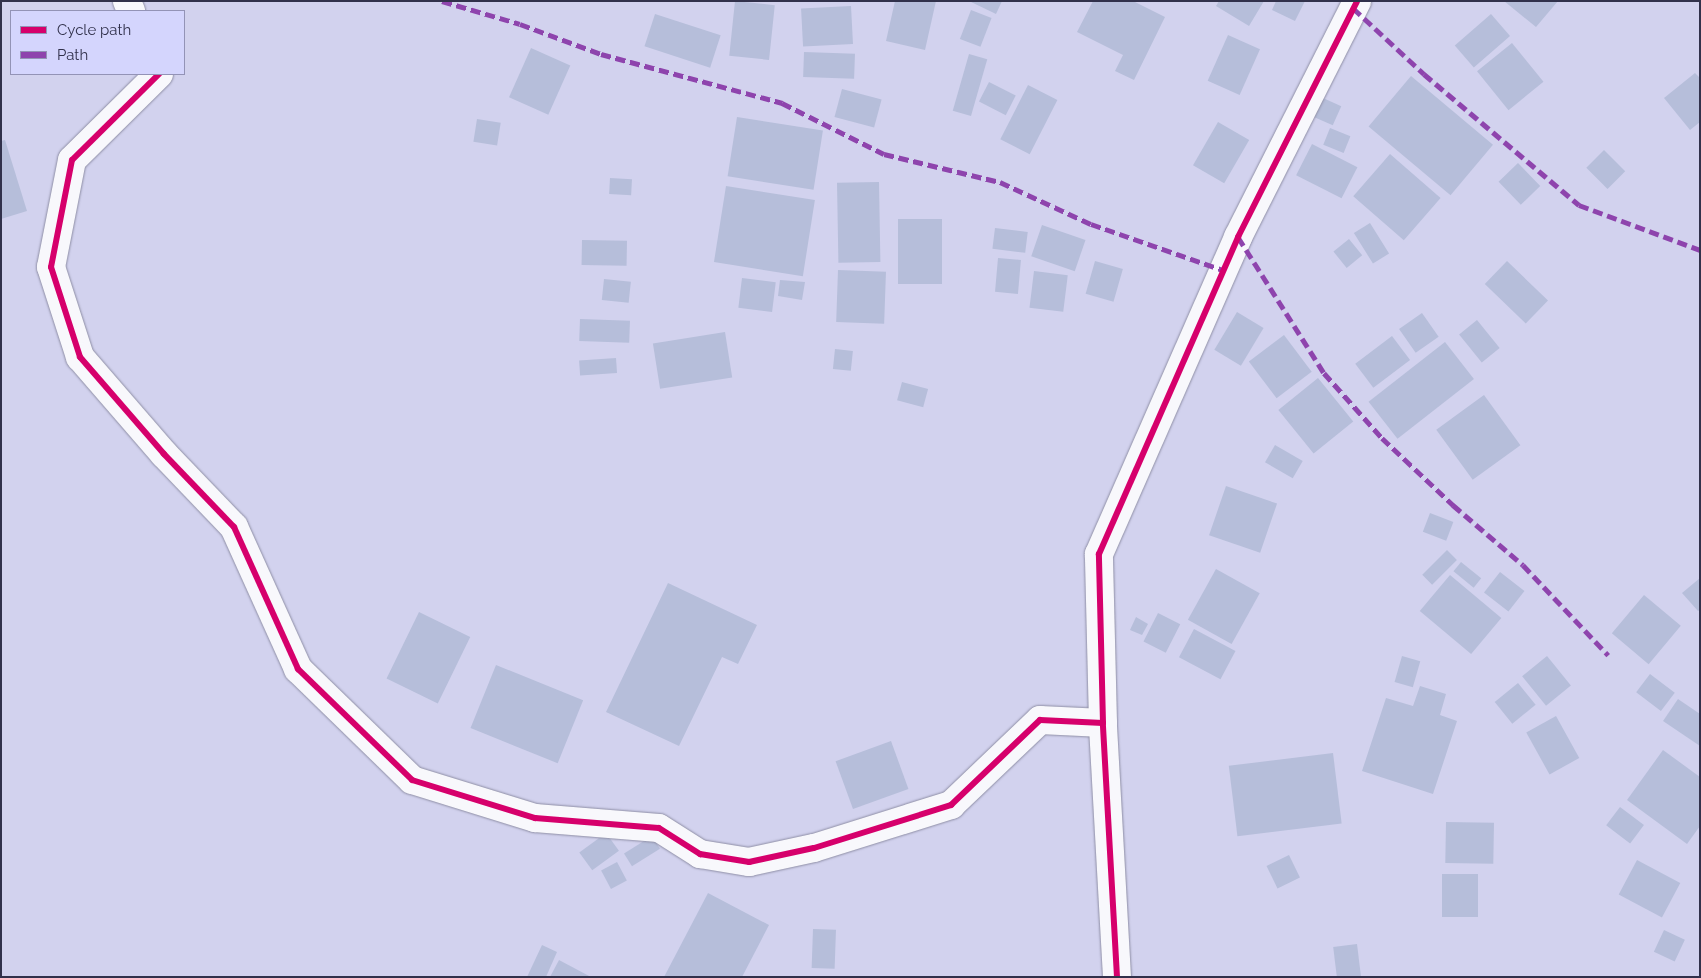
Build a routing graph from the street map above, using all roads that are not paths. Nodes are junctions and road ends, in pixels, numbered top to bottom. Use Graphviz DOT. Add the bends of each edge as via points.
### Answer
graph roads {
  1 [pos="1357,1"];
  2 [pos="158,75"];
  3 [pos="1103,723"];
  4 [pos="1118,977"];
  1 -- 3 [label="street" via="1238,237 1099,554"];
  2 -- 3 [label="street" via="72,160 51,267 80,357 234,528 298,670 412,780 535,818 659,828 700,854 749,862 814,848 951,805 1040,720"];
  3 -- 4 [label="street"];
}
